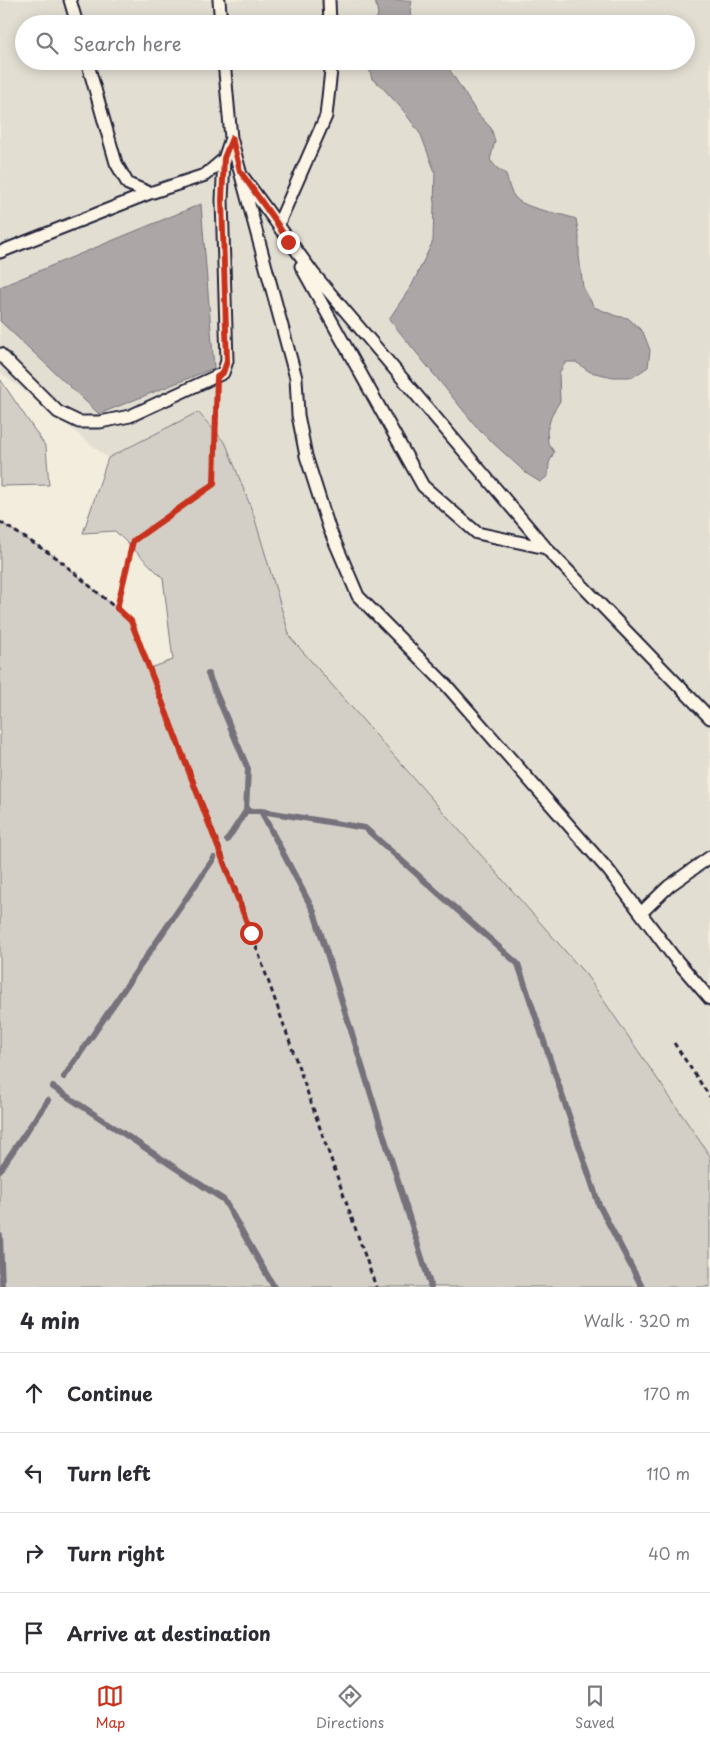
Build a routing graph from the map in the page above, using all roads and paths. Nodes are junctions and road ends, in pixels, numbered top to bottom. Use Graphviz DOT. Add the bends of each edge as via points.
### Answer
graph roads {
  1 [pos="70,0"];
  2 [pos="219,0"];
  3 [pos="329,0"];
  4 [pos="74,15"];
  5 [pos="220,15"];
  6 [pos="330,15"];
  7 [pos="90,70"];
  8 [pos="225,70"];
  9 [pos="331,70"];
  10 [pos="232,138"];
  11 [pos="224,158"];
  12 [pos="240,171"];
  13 [pos="150,193"];
  14 [pos="278,225"];
  15 [pos="0,252"];
  16 [pos="0,354"];
  17 [pos="217,377"];
  18 [pos="0,522"];
  19 [pos="546,548"];
  20 [pos="117,608"];
  21 [pos="710,718"];
  22 [pos="710,857"];
  23 [pos="640,913"];
  24 [pos="710,999"];
  25 [pos="674,1043"];
  26 [pos="710,1097"];
  27 [pos="376,1287"];
  1 -- 4 [label="lane"];
  2 -- 5 [label="lane"];
  3 -- 6 [label="lane"];
  7 -- 13 [label="lane" via="116,163 128,184"];
  8 -- 10 [label="lane"];
  9 -- 14 [label="lane" via="326,116"];
  10 -- 11 [label="lane"];
  10 -- 12 [label="lane"];
  11 -- 13 [label="lane" via="205,175"];
  11 -- 17 [label="lane" via="222,200 227,361 223,373"];
  12 -- 14 [label="lane"];
  12 -- 23 [label="lane" via="296,378 298,415 306,456 329,528 358,596 447,686 609,871"];
  13 -- 15 [label="lane"];
  14 -- 19 [label="lane" via="313,273"];
  14 -- 19 [label="lane" via="423,486 477,533"];
  16 -- 17 [label="lane" via="58,412 78,422 100,422 130,416"];
  17 -- 20 [label="path" via="214,484 133,541"];
  18 -- 20 [label="path" via="57,558"];
  19 -- 21 [label="lane"];
  20 -- 27 [label="path" via="131,621 238,895"];
  22 -- 23 [label="lane" via="668,886"];
  23 -- 24 [label="lane"];
  25 -- 26 [label="path"];
}
